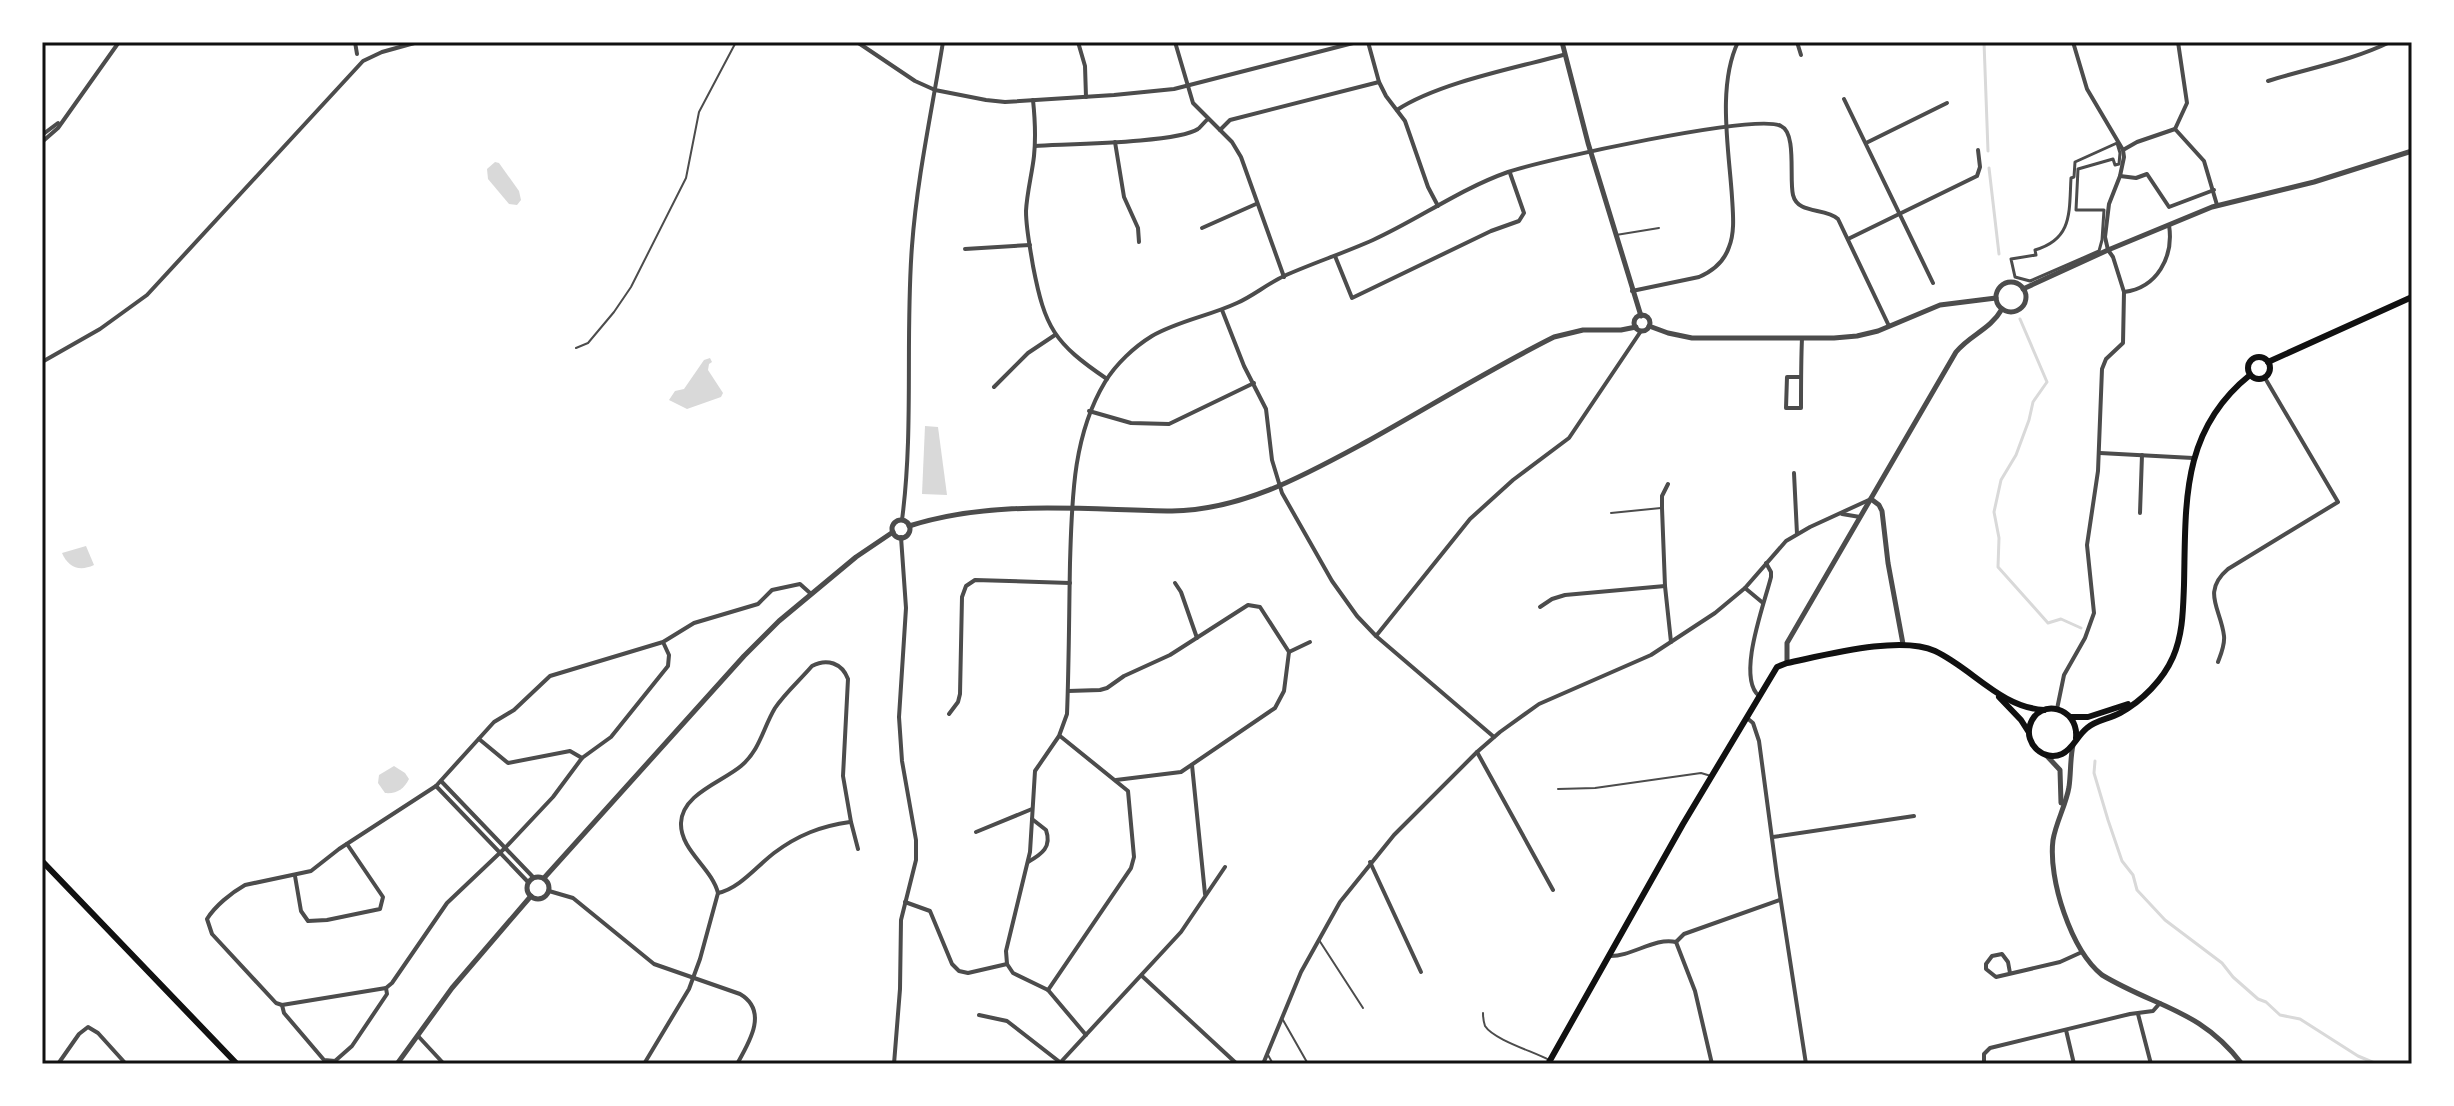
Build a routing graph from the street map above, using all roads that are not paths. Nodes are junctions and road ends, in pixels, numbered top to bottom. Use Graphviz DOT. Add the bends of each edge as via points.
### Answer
graph roads {
  1 [pos="119,42"];
  2 [pos="355,42"];
  3 [pos="418,42"];
  4 [pos="736,42"];
  5 [pos="857,42"];
  6 [pos="943,42"];
  7 [pos="1078,42"];
  8 [pos="1175,42"];
  9 [pos="1357,42"];
  10 [pos="1368,42"];
  11 [pos="1562,42"];
  12 [pos="1738,42"];
  13 [pos="1797,42"];
  14 [pos="2073,42"];
  15 [pos="2178,42"];
  16 [pos="2390,42"];
  17 [pos="357,54"];
  18 [pos="1563,55"];
  19 [pos="1801,55"];
  20 [pos="2268,81"];
  21 [pos="1379,82"];
  22 [pos="1187,85"];
  23 [pos="935,90"];
  24 [pos="1086,97"];
  25 [pos="1844,99"];
  26 [pos="1033,100"];
  27 [pos="1947,103"];
  28 [pos="1397,110"];
  29 [pos="65,115"];
  30 [pos="1208,119"];
  31 [pos="1728,126"];
  32 [pos="2175,129"];
  33 [pos="1220,130"];
  34 [pos="42,135"];
  35 [pos="42,142"];
  36 [pos="1115,142"];
  37 [pos="1866,143"];
  38 [pos="1035,146"];
  39 [pos="1978,150"];
  40 [pos="2123,150"];
  41 [pos="1592,151"];
  42 [pos="2412,151"];
  43 [pos="1509,172"];
  44 [pos="2120,176"];
  45 [pos="2214,190"];
  46 [pos="1256,204"];
  47 [pos="2217,205"];
  48 [pos="1438,206"];
  49 [pos="1900,215"];
  50 [pos="2169,225"];
  51 [pos="1202,228"];
  52 [pos="1659,228"];
  53 [pos="1615,235"];
  54 [pos="1848,239"];
  55 [pos="1139,242"];
  56 [pos="1030,245"];
  57 [pos="965,249"];
  58 [pos="2108,250"];
  59 [pos="1335,256"];
  60 [pos="1284,277"];
  61 [pos="2015,277"];
  62 [pos="1933,283"];
  63 [pos="2023,289"];
  64 [pos="1632,291"];
  65 [pos="2124,292"];
  66 [pos="2412,297"];
  67 [pos="1996,298"];
  68 [pos="1221,309"];
  69 [pos="2002,309"];
  70 [pos="1641,316"];
  71 [pos="1649,326"];
  72 [pos="1889,326"];
  73 [pos="1638,329"];
  74 [pos="1055,335"];
  75 [pos="1802,338"];
  76 [pos="576,348"];
  77 [pos="42,362"];
  78 [pos="2268,362"];
  79 [pos="2250,375"];
  80 [pos="1801,377"];
  81 [pos="2265,378"];
  82 [pos="1107,379"];
  83 [pos="1254,383"];
  84 [pos="994,387"];
  85 [pos="1089,411"];
  86 [pos="2100,453"];
  87 [pos="2142,455"];
  88 [pos="2193,458"];
  89 [pos="1794,473"];
  90 [pos="1668,484"];
  91 [pos="1279,486"];
  92 [pos="1871,499"];
  93 [pos="1662,508"];
  94 [pos="1072,510"];
  95 [pos="1611,513"];
  96 [pos="2140,513"];
  97 [pos="1836,514"];
  98 [pos="1860,517"];
  99 [pos="902,520"];
  100 [pos="909,526"];
  101 [pos="893,532"];
  102 [pos="1797,534"];
  103 [pos="901,537"];
  104 [pos="1766,563"];
  105 [pos="1070,583"];
  106 [pos="1175,583"];
  107 [pos="1665,586"];
  108 [pos="1745,588"];
  109 [pos="810,593"];
  110 [pos="1763,603"];
  111 [pos="1540,607"];
  112 [pos="1376,636"];
  113 [pos="1197,638"];
  114 [pos="663,642"];
  115 [pos="1310,642"];
  116 [pos="1671,642"];
  117 [pos="1903,644"];
  118 [pos="1289,652"];
  119 [pos="2218,662"];
  120 [pos="1787,663"];
  121 [pos="1068,691"];
  122 [pos="1994,691"];
  123 [pos="1759,696"];
  124 [pos="2132,704"];
  125 [pos="2057,709"];
  126 [pos="2044,710"];
  127 [pos="949,714"];
  128 [pos="2071,717"];
  129 [pos="1747,718"];
  130 [pos="2029,733"];
  131 [pos="1059,736"];
  132 [pos="1494,737"];
  133 [pos="479,739"];
  134 [pos="2075,741"];
  135 [pos="1477,752"];
  136 [pos="2045,755"];
  137 [pos="582,758"];
  138 [pos="1192,765"];
  139 [pos="1711,776"];
  140 [pos="1116,780"];
  141 [pos="441,781"];
  142 [pos="436,786"];
  143 [pos="1558,789"];
  144 [pos="2061,808"];
  145 [pos="1032,809"];
  146 [pos="1914,816"];
  147 [pos="1032,819"];
  148 [pos="851,822"];
  149 [pos="976,832"];
  150 [pos="1773,837"];
  151 [pos="347,844"];
  152 [pos="505,848"];
  153 [pos="858,849"];
  154 [pos="500,853"];
  155 [pos="42,861"];
  156 [pos="1028,862"];
  157 [pos="1370,862"];
  158 [pos="1225,867"];
  159 [pos="295,876"];
  160 [pos="544,878"];
  161 [pos="531,880"];
  162 [pos="1553,890"];
  163 [pos="549,891"];
  164 [pos="718,893"];
  165 [pos="531,896"];
  166 [pos="1205,896"];
  167 [pos="1780,900"];
  168 [pos="905,902"];
  169 [pos="1319,939"];
  170 [pos="1676,942"];
  171 [pos="2082,952"];
  172 [pos="1609,956"];
  173 [pos="1007,964"];
  174 [pos="1421,972"];
  175 [pos="2010,973"];
  176 [pos="1141,976"];
  177 [pos="693,978"];
  178 [pos="386,988"];
  179 [pos="1048,990"];
  180 [pos="2160,1003"];
  181 [pos="282,1005"];
  182 [pos="1363,1008"];
  183 [pos="1483,1013"];
  184 [pos="2138,1014"];
  185 [pos="979,1015"];
  186 [pos="1282,1018"];
  187 [pos="2066,1030"];
  188 [pos="1086,1035"];
  189 [pos="418,1036"];
  190 [pos="1268,1054"];
  191 [pos="1549,1062"];
  192 [pos="1060,1063"];
  193 [pos="58,1064"];
  194 [pos="126,1064"];
  195 [pos="237,1064"];
  196 [pos="397,1064"];
  197 [pos="444,1064"];
  198 [pos="644,1064"];
  199 [pos="737,1064"];
  200 [pos="894,1064"];
  201 [pos="1237,1064"];
  202 [pos="1263,1064"];
  203 [pos="1273,1064"];
  204 [pos="1308,1064"];
  205 [pos="1712,1064"];
  206 [pos="1806,1064"];
  207 [pos="1984,1064"];
  208 [pos="2074,1064"];
  209 [pos="2151,1064"];
  210 [pos="2242,1064"];
  1 -- 29 [label="street"];
  2 -- 17 [label="street"];
  3 -- 77 [label="street" via="363,61 147,295"];
  4 -- 76 [label="lane" via="699,112 686,178 631,287 588,343"];
  5 -- 23 [label="street"];
  6 -- 23 [label="street"];
  7 -- 24 [label="street"];
  8 -- 22 [label="street"];
  9 -- 22 [label="street"];
  10 -- 21 [label="street"];
  11 -- 18 [label="street"];
  12 -- 31 [label="street" via="1728,79"];
  13 -- 19 [label="street"];
  14 -- 40 [label="street" via="2087,89"];
  15 -- 32 [label="street" via="2187,103"];
  16 -- 20 [label="street"];
  18 -- 28 [label="street" via="1444,89"];
  18 -- 41 [label="street"];
  21 -- 28 [label="street"];
  21 -- 33 [label="street" via="1230,120"];
  22 -- 24 [label="street"];
  22 -- 30 [label="street" via="1193,103"];
  23 -- 26 [label="street" via="986,100"];
  23 -- 99 [label="street" via="912,244"];
  24 -- 26 [label="street"];
  25 -- 37 [label="street"];
  26 -- 38 [label="street"];
  27 -- 37 [label="street"];
  28 -- 48 [label="street"];
  29 -- 34 [label="street"];
  29 -- 35 [label="street"];
  30 -- 33 [label="street"];
  30 -- 36 [label="street" via="1183,135"];
  31 -- 41 [label="street"];
  31 -- 54 [label="street" via="1784,127 1796,202 1834,215"];
  31 -- 64 [label="street" via="1733,226 1725,256 1699,277"];
  32 -- 40 [label="street"];
  32 -- 45 [label="street" via="2204,161"];
  33 -- 46 [label="street" via="1241,157"];
  36 -- 38 [label="street"];
  36 -- 55 [label="street" via="1124,197"];
  37 -- 49 [label="street"];
  38 -- 56 [label="street" via="1026,211"];
  39 -- 49 [label="street" via="1977,176"];
  40 -- 44 [label="street"];
  41 -- 43 [label="street"];
  41 -- 53 [label="street"];
  42 -- 47 [label="street"];
  43 -- 48 [label="street"];
  43 -- 59 [label="street" via="1524,213 1519,221 1352,298"];
  44 -- 45 [label="street" via="2147,174 2169,207"];
  44 -- 58 [label="street" via="2109,204"];
  45 -- 47 [label="street"];
  46 -- 51 [label="street"];
  46 -- 60 [label="street"];
  47 -- 50 [label="street"];
  48 -- 59 [label="street"];
  49 -- 54 [label="street"];
  49 -- 62 [label="street"];
  50 -- 58 [label="street"];
  50 -- 65 [label="street" via="2158,276"];
  52 -- 53 [label="lane"];
  53 -- 64 [label="street"];
  54 -- 72 [label="street"];
  56 -- 57 [label="street"];
  56 -- 74 [label="street" via="1043,311"];
  58 -- 63 [label="street"];
  58 -- 65 [label="street"];
  59 -- 60 [label="street"];
  60 -- 68 [label="street"];
  61 -- 61 [label="street" via="2030,281 2099,251 2104,210 2076,210 2078,169 2113,159 2119,164 2117,143 2075,162 2064,231 2058,241 2035,250 2036,255 2011,259"];
  63 -- 67 [label="street" via="2006,283"];
  63 -- 69 [label="street" via="2021,308"];
  64 -- 70 [label="street"];
  65 -- 86 [label="street" via="2123,343 2102,369"];
  66 -- 78 [label="main road"];
  67 -- 69 [label="street"];
  67 -- 72 [label="street" via="1940,305"];
  68 -- 82 [label="street" via="1147,339"];
  68 -- 83 [label="street"];
  69 -- 92 [label="street" via="1994,322 1956,352"];
  70 -- 71 [label="street" via="1649,319"];
  70 -- 73 [label="street" via="1636,319"];
  71 -- 73 [label="street"];
  71 -- 75 [label="street" via="1692,338"];
  72 -- 75 [label="street" via="1857,336"];
  73 -- 91 [label="street" via="1583,330 1554,337"];
  73 -- 112 [label="street" via="1569,438 1470,519"];
  74 -- 82 [label="street"];
  74 -- 84 [label="street"];
  75 -- 80 [label="street"];
  78 -- 79 [label="main road" via="2253,359"];
  78 -- 81 [label="main road"];
  79 -- 81 [label="main road"];
  79 -- 88 [label="main road" via="2213,415"];
  80 -- 80 [label="street" via="1801,408 1786,408 1787,377"];
  81 -- 119 [label="street" via="2338,502 2218,577 2214,598 2225,639"];
  82 -- 85 [label="street"];
  83 -- 85 [label="street" via="1169,424 1131,423"];
  83 -- 91 [label="street" via="1266,409"];
  85 -- 94 [label="street"];
  86 -- 87 [label="street"];
  86 -- 125 [label="street" via="2087,545 2094,613 2064,675"];
  87 -- 88 [label="street"];
  87 -- 96 [label="street"];
  88 -- 124 [label="main road" via="2178,645 2159,679"];
  89 -- 102 [label="street"];
  90 -- 93 [label="street"];
  91 -- 94 [label="street" via="1199,511"];
  91 -- 112 [label="street" via="1332,581"];
  92 -- 97 [label="street"];
  92 -- 98 [label="street"];
  92 -- 117 [label="street" via="1882,511"];
  93 -- 95 [label="lane"];
  93 -- 107 [label="street"];
  94 -- 100 [label="street" via="983,510"];
  94 -- 105 [label="street"];
  97 -- 98 [label="street"];
  97 -- 102 [label="street"];
  98 -- 120 [label="street" via="1787,643"];
  99 -- 100 [label="street"];
  99 -- 101 [label="street" via="894,522"];
  100 -- 103 [label="street"];
  101 -- 103 [label="street"];
  101 -- 109 [label="street"];
  102 -- 104 [label="street"];
  103 -- 168 [label="street" via="906,608 899,717 916,849"];
  104 -- 108 [label="street"];
  104 -- 110 [label="street" via="1771,572"];
  105 -- 121 [label="street"];
  105 -- 127 [label="street" via="975,580 966,586 960,694"];
  106 -- 113 [label="street"];
  107 -- 111 [label="street" via="1565,595"];
  107 -- 116 [label="street"];
  108 -- 110 [label="street"];
  108 -- 116 [label="street"];
  109 -- 114 [label="street" via="800,584 772,590 758,604 694,623"];
  109 -- 160 [label="street" via="744,656"];
  110 -- 123 [label="street" via="1751,661 1752,686"];
  112 -- 132 [label="street"];
  113 -- 118 [label="street" via="1248,605 1260,607"];
  113 -- 121 [label="street" via="1104,689"];
  114 -- 133 [label="street" via="550,676"];
  114 -- 137 [label="street" via="668,666 606,742"];
  115 -- 118 [label="street"];
  116 -- 132 [label="street" via="1631,666 1553,696"];
  117 -- 120 [label="main road"];
  117 -- 122 [label="main road" via="1933,650"];
  118 -- 138 [label="street" via="1284,691 1275,708"];
  120 -- 123 [label="main road" via="1777,667"];
  121 -- 131 [label="street"];
  122 -- 126 [label="main road" via="2020,706"];
  122 -- 130 [label="main road"];
  123 -- 129 [label="main road"];
  124 -- 128 [label="main road"];
  124 -- 134 [label="main road" via="2092,724"];
  125 -- 126 [label="main road"];
  125 -- 128 [label="main road"];
  126 -- 130 [label="main road" via="2033,719"];
  128 -- 134 [label="main road"];
  129 -- 139 [label="main road"];
  129 -- 150 [label="street" via="1759,741"];
  130 -- 136 [label="main road" via="2034,747"];
  131 -- 140 [label="street"];
  131 -- 145 [label="street" via="1035,771"];
  132 -- 135 [label="street"];
  133 -- 137 [label="street" via="508,763 570,751"];
  133 -- 141 [label="street"];
  134 -- 136 [label="main road" via="2064,753"];
  134 -- 144 [label="street"];
  135 -- 157 [label="street"];
  135 -- 162 [label="street"];
  136 -- 144 [label="street" via="2060,770"];
  137 -- 152 [label="street"];
  138 -- 140 [label="street" via="1181,772"];
  138 -- 166 [label="street"];
  139 -- 143 [label="lane"];
  139 -- 172 [label="main road"];
  140 -- 179 [label="street" via="1129,796 1133,863"];
  141 -- 142 [label="street"];
  141 -- 152 [label="street"];
  142 -- 151 [label="street"];
  142 -- 154 [label="street"];
  144 -- 171 [label="street" via="2054,867 2067,920"];
  145 -- 147 [label="street"];
  145 -- 149 [label="street"];
  146 -- 150 [label="street"];
  147 -- 156 [label="street"];
  147 -- 156 [label="street" via="1046,830 1047,846"];
  148 -- 153 [label="street"];
  148 -- 164 [label="street" via="805,833"];
  148 -- 164 [label="street" via="843,776 848,679 837,664 820,662 776,707 748,760 699,794 683,812 682,833"];
  150 -- 167 [label="street"];
  151 -- 159 [label="street" via="311,871"];
  151 -- 159 [label="street" via="383,897 380,909 308,921"];
  152 -- 154 [label="street"];
  152 -- 161 [label="street"];
  154 -- 161 [label="street"];
  154 -- 178 [label="street" via="447,903"];
  155 -- 195 [label="main road"];
  156 -- 173 [label="street"];
  157 -- 169 [label="street"];
  157 -- 174 [label="street"];
  158 -- 166 [label="street"];
  159 -- 181 [label="street" via="245,885 207,919 212,934"];
  160 -- 161 [label="street"];
  160 -- 163 [label="street"];
  161 -- 165 [label="street"];
  163 -- 165 [label="street" via="542,898"];
  163 -- 177 [label="street" via="573,898 654,964"];
  164 -- 177 [label="street"];
  165 -- 189 [label="street"];
  166 -- 176 [label="street"];
  167 -- 170 [label="street" via="1684,934"];
  167 -- 206 [label="street"];
  168 -- 173 [label="street" via="930,911 959,971"];
  168 -- 200 [label="street"];
  169 -- 182 [label="lane"];
  169 -- 186 [label="street"];
  170 -- 172 [label="street"];
  170 -- 205 [label="street" via="1695,991"];
  171 -- 175 [label="street"];
  171 -- 180 [label="street" via="2102,975"];
  172 -- 191 [label="main road"];
  173 -- 179 [label="street" via="1018,977"];
  175 -- 175 [label="street" via="1996,977 1986,964 2002,954"];
  176 -- 188 [label="street"];
  176 -- 201 [label="street"];
  177 -- 198 [label="street"];
  177 -- 199 [label="street" via="740,994 753,1006 755,1025"];
  178 -- 181 [label="street"];
  178 -- 181 [label="street" via="352,1046 335,1061 324,1060"];
  179 -- 188 [label="street"];
  180 -- 184 [label="street" via="2155,1010"];
  180 -- 210 [label="street" via="2207,1028"];
  183 -- 191 [label="lane" via="1489,1030"];
  184 -- 187 [label="street"];
  184 -- 209 [label="street"];
  185 -- 192 [label="street" via="1007,1021"];
  186 -- 190 [label="street"];
  186 -- 204 [label="lane"];
  187 -- 207 [label="street" via="1990,1048"];
  187 -- 208 [label="street"];
  188 -- 192 [label="street"];
  189 -- 196 [label="street"];
  189 -- 197 [label="street"];
  190 -- 202 [label="street"];
  190 -- 203 [label="lane"];
  193 -- 194 [label="street" via="88,1027"];
}
